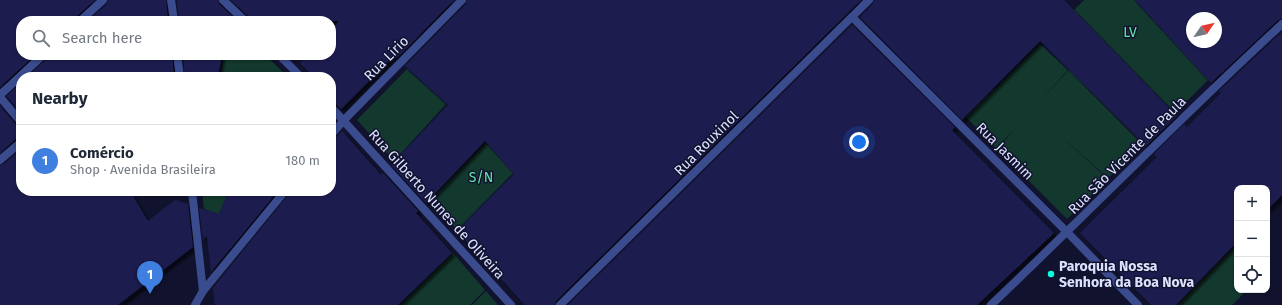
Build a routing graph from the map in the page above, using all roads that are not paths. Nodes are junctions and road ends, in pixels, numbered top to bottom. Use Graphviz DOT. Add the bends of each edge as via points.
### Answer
graph roads {
  1 [pos="102,0"];
  2 [pos="171,0"];
  3 [pos="223,0"];
  4 [pos="462,0"];
  5 [pos="869,0"];
  6 [pos="85,16"];
  7 [pos="173,16"];
  8 [pos="240,16"];
  9 [pos="852,17"];
  10 [pos="1282,24"];
  11 [pos="39,60"];
  12 [pos="178,60"];
  13 [pos="284,60"];
  14 [pos="26,72"];
  15 [pos="179,72"];
  16 [pos="296,72"];
  17 [pos="16,81"];
  18 [pos="0,96"];
  19 [pos="336,112"];
  20 [pos="16,116"];
  21 [pos="344,120"];
  22 [pos="336,129"];
  23 [pos="16,146"];
  24 [pos="0,160"];
  25 [pos="193,196"];
  26 [pos="281,196"];
  27 [pos="1067,232"];
  28 [pos="203,291"];
  29 [pos="195,305"];
  30 [pos="511,305"];
  31 [pos="560,305"];
  32 [pos="991,305"];
  33 [pos="1138,305"];
  1 -- 6 [label="street"];
  2 -- 7 [label="street"];
  3 -- 8 [label="street"];
  4 -- 21 [label="street, Rua Lírio"];
  5 -- 9 [label="street, Rua Rouxinol"];
  9 -- 27 [label="street, Rua Jasmim"];
  9 -- 31 [label="street, Rua Rouxinol"];
  10 -- 27 [label="street, Rua São Vicente de Paula" via="1220,81"];
  11 -- 14 [label="street"];
  12 -- 15 [label="street"];
  13 -- 16 [label="street"];
  17 -- 18 [label="street"];
  18 -- 20 [label="street"];
  19 -- 21 [label="street, Rua Gilberto Nunes de Oliveira"];
  21 -- 22 [label="street, Rua Lírio"];
  21 -- 30 [label="street, Rua Gilberto Nunes de Oliveira"];
  23 -- 24 [label="street"];
  25 -- 28 [label="street"];
  26 -- 28 [label="street"];
  27 -- 32 [label="street, Rua São Vicente de Paula"];
  27 -- 33 [label="street, Rua Jasmim"];
  28 -- 29 [label="street"];
}
